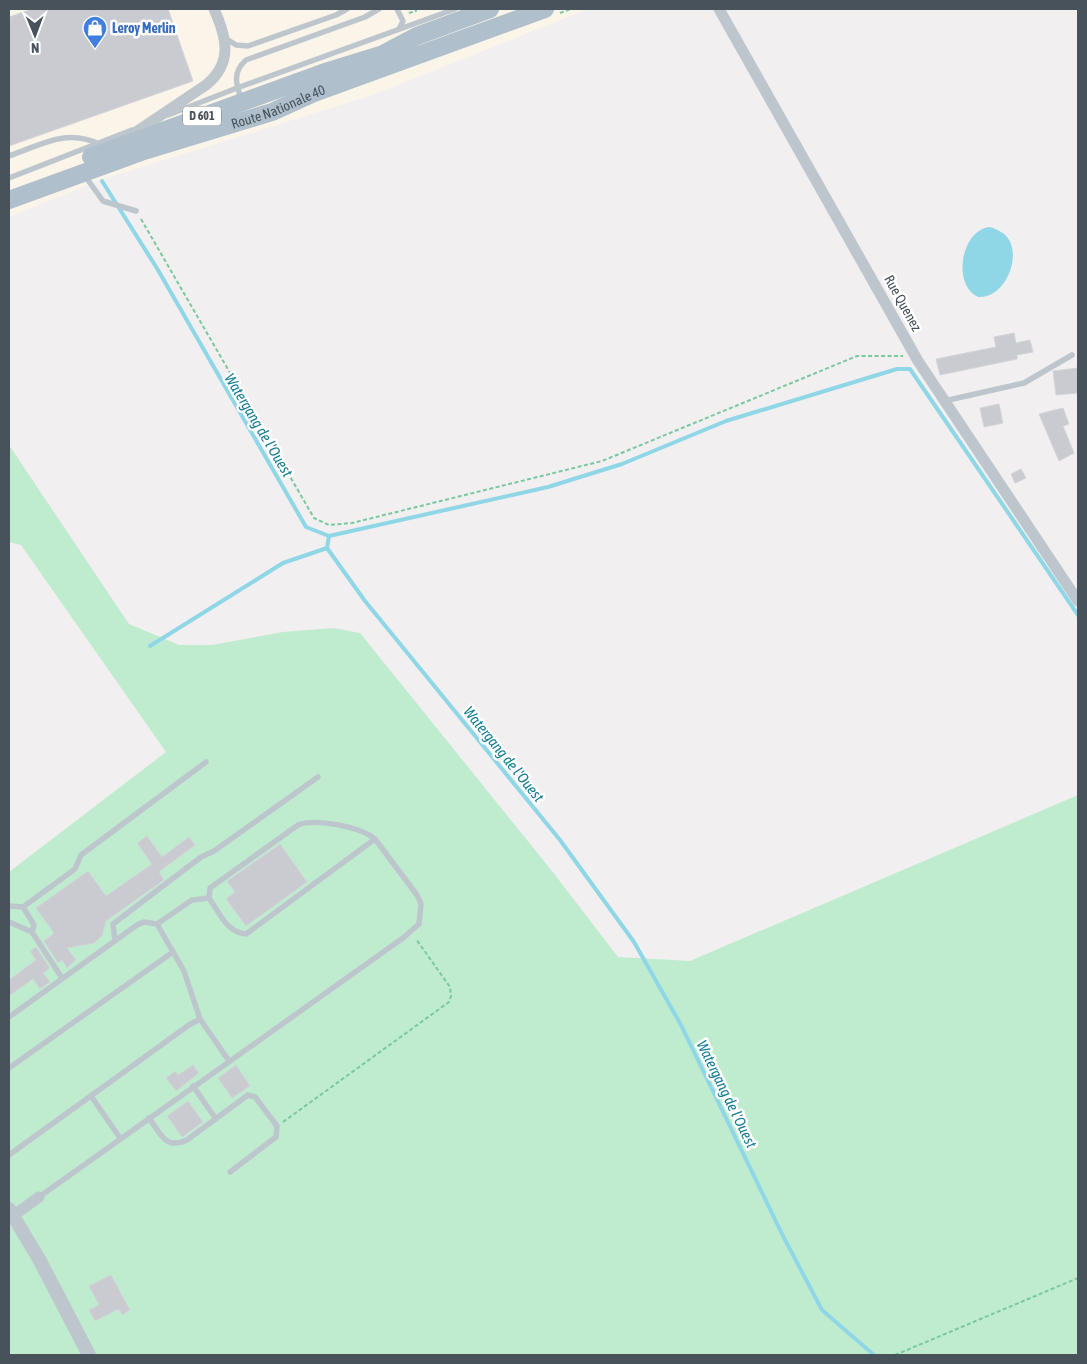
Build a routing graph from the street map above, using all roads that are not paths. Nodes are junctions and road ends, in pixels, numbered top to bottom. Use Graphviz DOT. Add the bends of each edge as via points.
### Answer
graph roads {
  1 [pos="214,9"];
  2 [pos="347,9"];
  3 [pos="379,9"];
  4 [pos="398,9"];
  5 [pos="455,9"];
  6 [pos="490,9"];
  7 [pos="545,9"];
  8 [pos="719,9"];
  9 [pos="220,14"];
  10 [pos="399,29"];
  11 [pos="223,37"];
  12 [pos="246,107"];
  13 [pos="151,122"];
  14 [pos="219,127"];
  15 [pos="104,146"];
  16 [pos="9,156"];
  17 [pos="82,172"];
  18 [pos="9,178"];
  19 [pos="9,189"];
  20 [pos="9,200"];
  21 [pos="136,211"];
  22 [pos="1072,355"];
  23 [pos="944,401"];
  24 [pos="1078,601"];
  25 [pos="206,762"];
  26 [pos="318,777"];
  27 [pos="376,839"];
  28 [pos="209,898"];
  29 [pos="9,906"];
  30 [pos="23,906"];
  31 [pos="9,922"];
  32 [pos="157,924"];
  33 [pos="32,932"];
  34 [pos="115,940"];
  35 [pos="173,952"];
  36 [pos="62,978"];
  37 [pos="9,1016"];
  38 [pos="200,1019"];
  39 [pos="229,1060"];
  40 [pos="9,1068"];
  41 [pos="193,1086"];
  42 [pos="91,1096"];
  43 [pos="149,1118"];
  44 [pos="216,1119"];
  45 [pos="120,1138"];
  46 [pos="9,1155"];
  47 [pos="230,1172"];
  48 [pos="39,1197"];
  49 [pos="11,1213"];
  50 [pos="89,1355"];
  1 -- 9 [label="street"];
  2 -- 11 [label="lane" via="248,46 236,45"];
  3 -- 12 [label="lane" via="246,60 236,74"];
  4 -- 10 [label="lane" via="403,21"];
  5 -- 10 [label="lane"];
  6 -- 12 [label="main road, Route Nationale 40 / D 601"];
  7 -- 12 [label="main road, Route Nationale 40 / D 601" via="308,95"];
  8 -- 23 [label="street, Rue Quenez"];
  9 -- 11 [label="street"];
  10 -- 12 [label="lane"];
  11 -- 13 [label="street" via="225,61 214,78"];
  12 -- 13 [label="lane"];
  12 -- 14 [label="main road, Route Nationale 40 / D 601"];
  12 -- 14 [label="lane" via="235,120"];
  12 -- 15 [label="main road, Route Nationale 40 / D 601"];
  13 -- 15 [label="street"];
  14 -- 17 [label="main road, Route Nationale 40 / D 601"];
  15 -- 16 [label="lane" via="81,137 66,137"];
  15 -- 18 [label="lane"];
  15 -- 19 [label="main road, Route Nationale 40 / D 601"];
  17 -- 20 [label="main road, Route Nationale 40 / D 601"];
  17 -- 21 [label="lane" via="103,201"];
  22 -- 23 [label="lane" via="1024,384"];
  23 -- 24 [label="street, Rue Quenez"];
  25 -- 30 [label="lane" via="81,855 75,869"];
  26 -- 34 [label="lane" via="201,857 112,924"];
  27 -- 28 [label="lane" via="358,829 307,822 298,825 210,888"];
  27 -- 28 [label="lane" via="246,934 237,933 229,926"];
  27 -- 39 [label="lane" via="417,895 421,904 419,924"];
  28 -- 32 [label="lane" via="192,900"];
  29 -- 30 [label="lane"];
  30 -- 33 [label="lane" via="34,925"];
  31 -- 33 [label="lane"];
  32 -- 34 [label="lane" via="144,922"];
  32 -- 35 [label="lane"];
  33 -- 36 [label="lane"];
  34 -- 36 [label="lane"];
  35 -- 38 [label="lane" via="184,971"];
  35 -- 40 [label="lane"];
  36 -- 37 [label="lane"];
  38 -- 39 [label="lane"];
  38 -- 42 [label="lane"];
  39 -- 41 [label="lane"];
  41 -- 43 [label="lane"];
  41 -- 44 [label="lane"];
  42 -- 45 [label="lane"];
  42 -- 46 [label="lane"];
  43 -- 44 [label="lane" via="170,1144 177,1145"];
  43 -- 45 [label="lane"];
  44 -- 47 [label="lane" via="248,1095 255,1097 277,1126 276,1137"];
  45 -- 48 [label="lane"];
  48 -- 49 [label="street"];
  49 -- 50 [label="street"];
}
